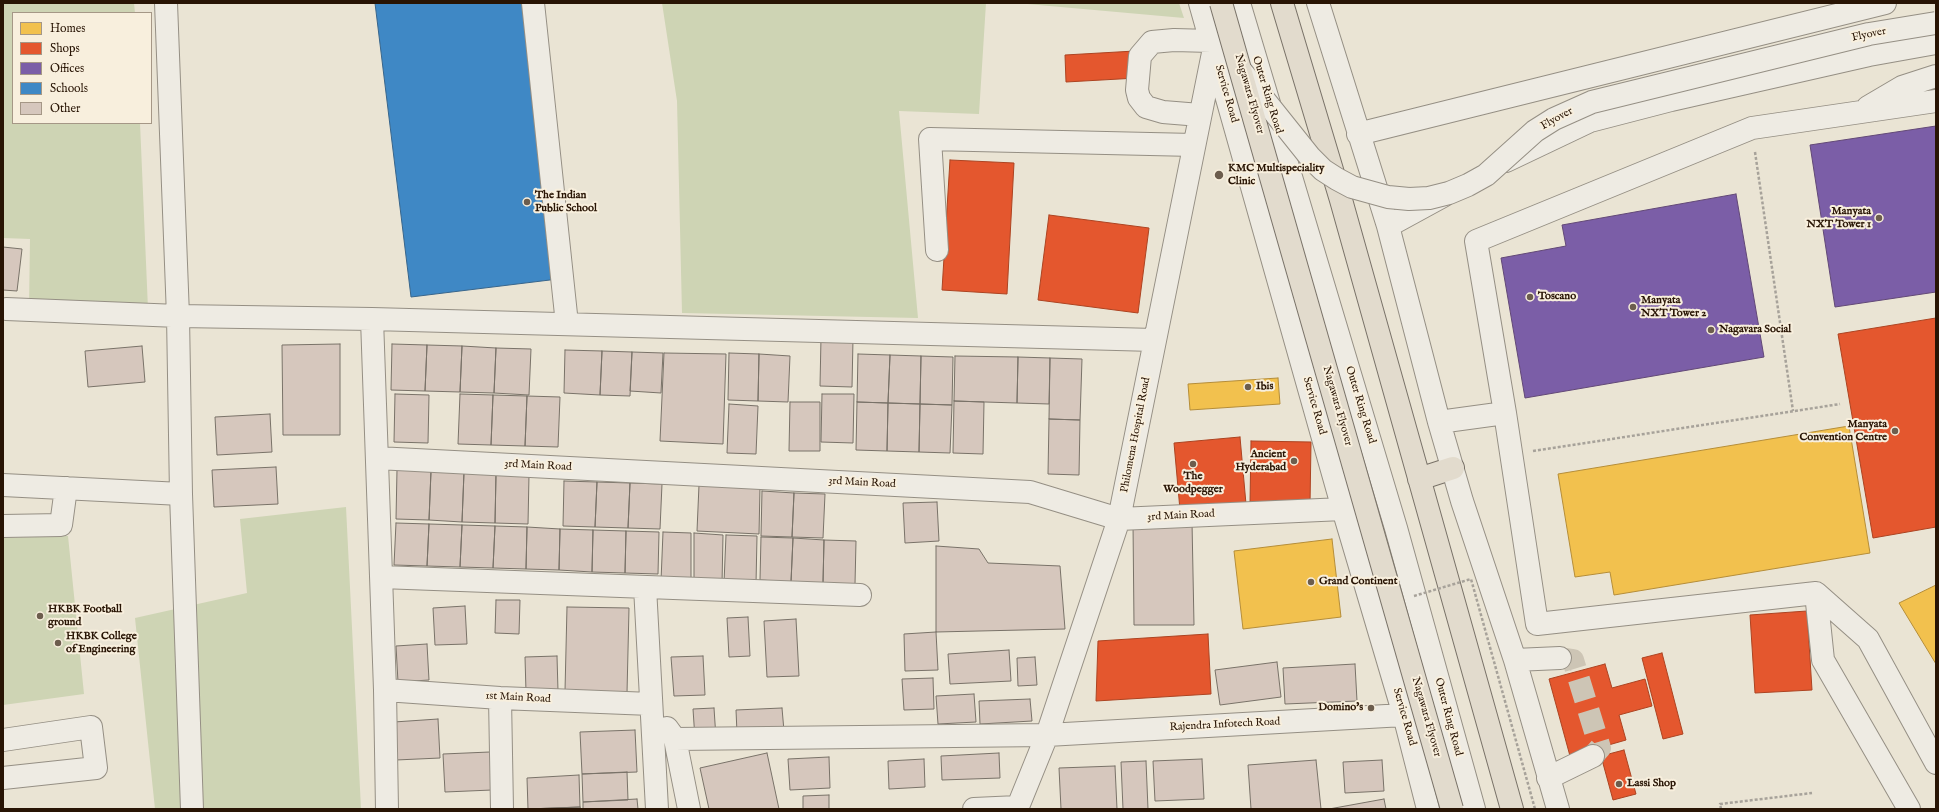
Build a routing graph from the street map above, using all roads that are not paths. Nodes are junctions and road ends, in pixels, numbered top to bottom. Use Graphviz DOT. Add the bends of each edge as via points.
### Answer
graph roads {
  1 [pos="166,3"];
  2 [pos="533,3"];
  3 [pos="1200,3"];
  4 [pos="1221,3"];
  5 [pos="1239,3"];
  6 [pos="1282,3"];
  7 [pos="1318,3"];
  8 [pos="1885,3"];
  9 [pos="1936,22"];
  10 [pos="1936,43"];
  11 [pos="1212,45"];
  12 [pos="1242,72"];
  13 [pos="1936,76"];
  14 [pos="1936,101"];
  15 [pos="1858,112"];
  16 [pos="1200,115"];
  17 [pos="1358,134"];
  18 [pos="1194,145"];
  19 [pos="1388,226"];
  20 [pos="937,250"];
  21 [pos="6,309"];
  22 [pos="178,316"];
  23 [pos="372,319"];
  24 [pos="567,324"];
  25 [pos="1154,340"];
  26 [pos="1505,413"];
  27 [pos="1439,422"];
  28 [pos="377,458"];
  29 [pos="1453,468"];
  30 [pos="1419,479"];
  31 [pos="3,485"];
  32 [pos="66,488"];
  33 [pos="181,494"];
  34 [pos="1343,509"];
  35 [pos="1119,519"];
  36 [pos="3,526"];
  37 [pos="381,577"];
  38 [pos="645,587"];
  39 [pos="1816,593"];
  40 [pos="860,596"];
  41 [pos="1560,658"];
  42 [pos="1515,660"];
  43 [pos="385,690"];
  44 [pos="500,698"];
  45 [pos="651,704"];
  46 [pos="1404,715"];
  47 [pos="1047,735"];
  48 [pos="675,739"];
  49 [pos="3,740"];
  50 [pos="1593,756"];
  51 [pos="1936,764"];
  52 [pos="3,778"];
  53 [pos="1548,778"];
  54 [pos="1018,808"];
  55 [pos="192,809"];
  56 [pos="386,809"];
  57 [pos="502,809"];
  58 [pos="656,809"];
  59 [pos="689,809"];
  60 [pos="974,809"];
  61 [pos="1428,809"];
  62 [pos="1452,809"];
  63 [pos="1474,809"];
  64 [pos="1512,809"];
  65 [pos="1558,809"];
  66 [pos="1909,809"];
  1 -- 22 [label="street"];
  2 -- 24 [label="street"];
  3 -- 11 [label="street, Service Road"];
  4 -- 12 [label="highway, Nagawara Flyover, bridge"];
  5 -- 63 [label="street, Outer Ring Road" via="1396,528"];
  6 -- 30 [label="highway" via="1341,200"];
  7 -- 17 [label="street"];
  8 -- 17 [label="street"];
  9 -- 12 [label="street, Flyover, bridge" via="1869,34 1592,102 1560,116 1535,131 1491,170 1468,185 1429,198 1388,197 1352,187 1323,170"];
  10 -- 19 [label="street" via="1869,55 1590,121 1520,153"];
  11 -- 16 [label="street, Philomena Hospital Road"];
  11 -- 16 [label="street" via="1174,40 1152,42 1140,56 1137,90 1146,107 1163,112"];
  11 -- 34 [label="street, Service Road"];
  12 -- 62 [label="highway, Nagawara Flyover, bridge"];
  13 -- 15 [label="street" via="1902,87"];
  14 -- 15 [label="street"];
  15 -- 26 [label="street" via="1752,128 1476,241"];
  16 -- 18 [label="street, Philomena Hospital Road"];
  17 -- 19 [label="street"];
  18 -- 20 [label="street" via="930,139"];
  18 -- 25 [label="street, Philomena Hospital Road"];
  19 -- 27 [label="street"];
  21 -- 22 [label="street"];
  22 -- 23 [label="street"];
  22 -- 33 [label="street"];
  23 -- 24 [label="street"];
  23 -- 28 [label="street"];
  24 -- 25 [label="street"];
  25 -- 35 [label="street, Philomena Hospital Road"];
  26 -- 27 [label="street"];
  26 -- 39 [label="street" via="1537,624"];
  27 -- 29 [label="street"];
  28 -- 35 [label="street, 3rd Main Road" via="1030,492"];
  28 -- 37 [label="street"];
  29 -- 30 [label="highway"];
  29 -- 42 [label="street"];
  30 -- 64 [label="highway"];
  31 -- 32 [label="street"];
  32 -- 33 [label="street"];
  32 -- 36 [label="street" via="61,525"];
  33 -- 55 [label="street"];
  34 -- 35 [label="street, 3rd Main Road"];
  34 -- 46 [label="street, Service Road"];
  35 -- 47 [label="street, Philomena Hospital Road"];
  37 -- 38 [label="street"];
  37 -- 43 [label="street"];
  38 -- 40 [label="street"];
  38 -- 45 [label="street"];
  39 -- 51 [label="street" via="1868,640"];
  39 -- 66 [label="street" via="1823,660"];
  41 -- 42 [label="street"];
  42 -- 53 [label="street"];
  43 -- 44 [label="street, 1st Main Road"];
  43 -- 56 [label="street"];
  44 -- 45 [label="street, 1st Main Road"];
  44 -- 57 [label="street"];
  45 -- 48 [label="street"];
  45 -- 58 [label="street"];
  46 -- 47 [label="street, Rajendra Infotech Road"];
  46 -- 61 [label="street, Service Road"];
  47 -- 48 [label="street, Rajendra Infotech Road"];
  47 -- 54 [label="street, Philomena Hospital Road"];
  48 -- 59 [label="street"];
  49 -- 52 [label="street" via="90,727 96,768"];
  50 -- 53 [label="street"];
  53 -- 65 [label="street"];
  54 -- 60 [label="street"];
}
